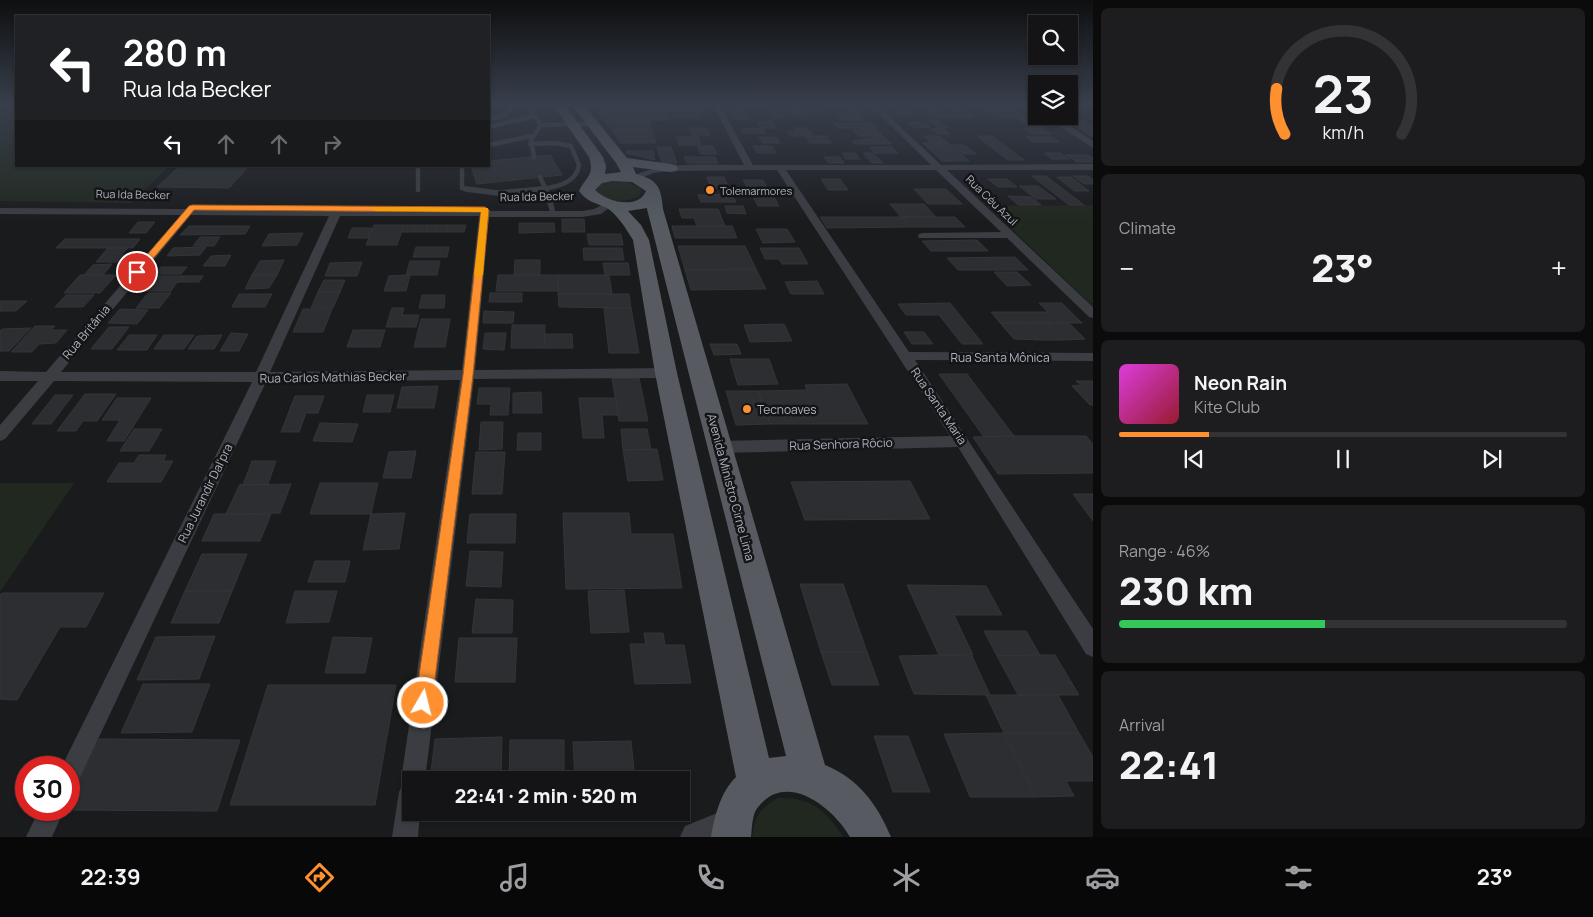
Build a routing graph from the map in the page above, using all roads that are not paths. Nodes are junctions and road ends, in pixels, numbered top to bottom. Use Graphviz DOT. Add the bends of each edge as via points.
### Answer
graph roads {
  1 [pos="530,144"];
  2 [pos="565,144"];
  3 [pos="588,144"];
  4 [pos="609,144"];
  5 [pos="737,144"];
  6 [pos="915,144"];
  7 [pos="534,157"];
  8 [pos="623,162"];
  9 [pos="418,167"];
  10 [pos="462,167"];
  11 [pos="939,167"];
  12 [pos="1093,167"];
  13 [pos="671,168"];
  14 [pos="750,168"];
  15 [pos="780,168"];
  16 [pos="706,169"];
  17 [pos="540,177"];
  18 [pos="633,178"];
  19 [pos="596,180"];
  20 [pos="546,189"];
  21 [pos="418,190"];
  22 [pos="652,191"];
  23 [pos="604,203"];
  24 [pos="0,206"];
  25 [pos="552,209"];
  26 [pos="190,210"];
  27 [pos="336,210"];
  28 [pos="0,211"];
  29 [pos="485,212"];
  30 [pos="1010,235"];
  31 [pos="923,236"];
  32 [pos="1093,314"];
  33 [pos="906,356"];
  34 [pos="1093,358"];
  35 [pos="666,373"];
  36 [pos="468,375"];
  37 [pos="0,376"];
  38 [pos="48,377"];
  39 [pos="261,377"];
  40 [pos="0,435"];
  41 [pos="962,441"];
  42 [pos="721,447"];
  43 [pos="1093,647"];
  44 [pos="79,756"];
  45 [pos="414,771"];
  46 [pos="810,777"];
  47 [pos="756,782"];
  48 [pos="47,821"];
  49 [pos="407,821"];
  50 [pos="731,829"];
  51 [pos="39,837"];
  52 [pos="405,837"];
  53 [pos="696,837"];
  54 [pos="871,837"];
  1 -- 7 [label="lane"];
  2 -- 20 [label="lane" via="571,146 579,163 578,171 567,182"];
  3 -- 19 [label="main road" via="599,166"];
  4 -- 8 [label="main road"];
  5 -- 14 [label="street"];
  6 -- 11 [label="street, Rua Céu Azul"];
  8 -- 13 [label="main road"];
  8 -- 18 [label="main road"];
  9 -- 21 [label="lane"];
  10 -- 20 [label="lane" via="462,188 469,191"];
  11 -- 12 [label="street"];
  11 -- 15 [label="street"];
  11 -- 30 [label="street, Rua Céu Azul"];
  13 -- 16 [label="street"];
  13 -- 18 [label="street"];
  14 -- 15 [label="street"];
  14 -- 16 [label="street"];
  15 -- 33 [label="street, Rua Santa Maria"];
  16 -- 22 [label="street" via="668,174"];
  17 -- 20 [label="lane"];
  18 -- 19 [label="main road" via="612,176"];
  18 -- 22 [label="main road"];
  19 -- 23 [label="main road" via="588,185 587,191"];
  20 -- 25 [label="lane"];
  22 -- 23 [label="main road" via="648,201 639,205"];
  22 -- 42 [label="main road, Avenida Ministro Cirne Lima"];
  23 -- 25 [label="street, Rua Ida Becker"];
  23 -- 29 [label="street, Rua Ida Becker" via="597,212 582,214"];
  23 -- 35 [label="main road" via="635,229 640,240"];
  24 -- 26 [label="street, Rua Ida Becker"];
  25 -- 29 [label="street, Rua Ida Becker"];
  26 -- 27 [label="street"];
  26 -- 28 [label="street"];
  26 -- 38 [label="street, Rua Britânia"];
  27 -- 29 [label="street"];
  27 -- 39 [label="street, Rua Jurandir Dal'pra"];
  29 -- 36 [label="street"];
  30 -- 31 [label="street"];
  30 -- 32 [label="street, Rua Céu Azul"];
  33 -- 34 [label="street, Rua Santa Mônica"];
  33 -- 41 [label="street, Rua Santa Maria"];
  35 -- 36 [label="street, Rua Carlos Mathias Becker"];
  35 -- 47 [label="main road"];
  36 -- 39 [label="street, Rua Carlos Mathias Becker"];
  36 -- 45 [label="street"];
  37 -- 38 [label="street, Rua Carlos Mathias Becker"];
  38 -- 39 [label="street, Rua Carlos Mathias Becker"];
  38 -- 40 [label="street, Rua Britânia"];
  39 -- 44 [label="street, Rua Jurandir Dal'pra"];
  41 -- 42 [label="street, Rua Senhora Rôcio"];
  41 -- 43 [label="street, Rua Santa Maria"];
  42 -- 46 [label="main road, Avenida Ministro Cirne Lima"];
  46 -- 47 [label="main road" via="790,773 772,775"];
  46 -- 54 [label="main road" via="826,784 856,809"];
  47 -- 50 [label="main road" via="740,799"];
  48 -- 51 [label="street"];
  49 -- 52 [label="street"];
  50 -- 53 [label="street"];
}
